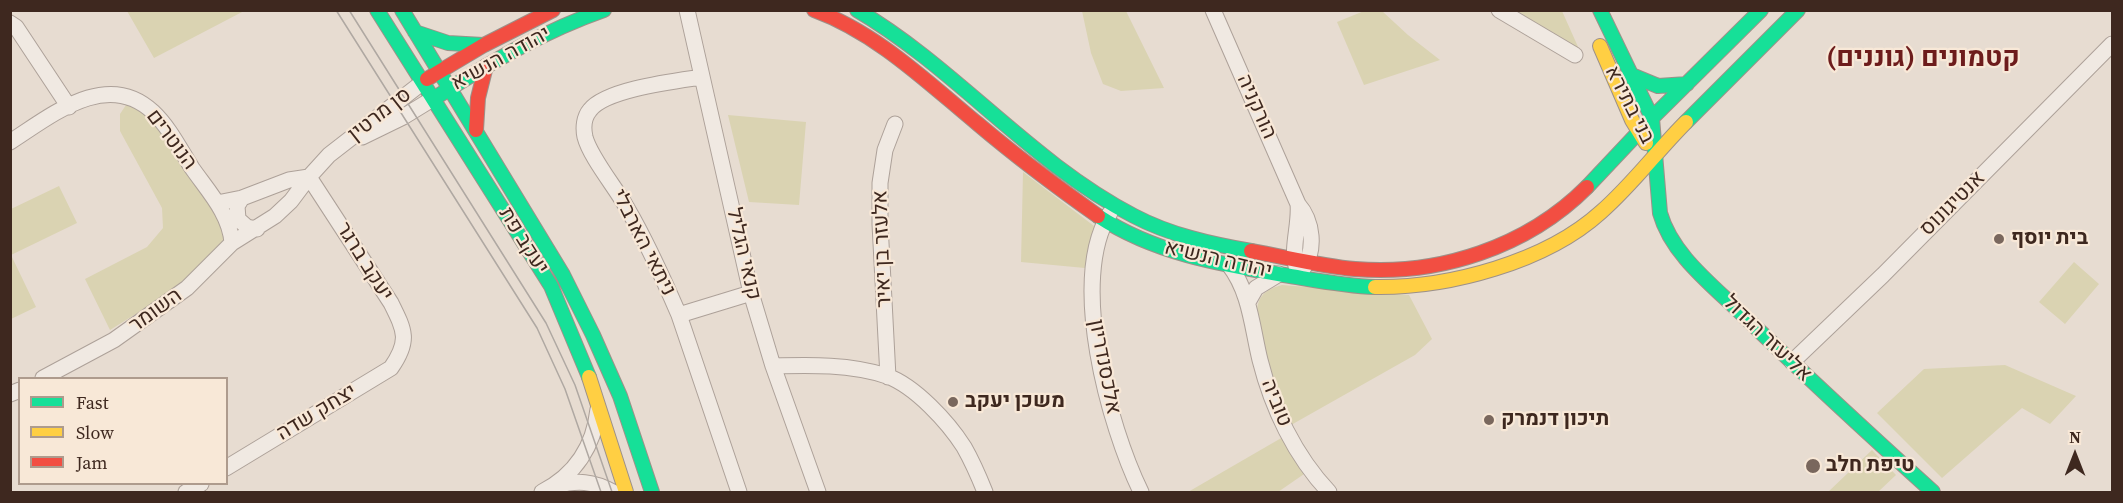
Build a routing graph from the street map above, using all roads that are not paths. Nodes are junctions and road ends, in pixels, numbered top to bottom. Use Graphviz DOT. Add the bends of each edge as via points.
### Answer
graph roads {
  1 [pos="377,10"];
  2 [pos="402,10"];
  3 [pos="604,10"];
  4 [pos="687,10"];
  5 [pos="814,10"];
  6 [pos="857,10"];
  7 [pos="1213,10"];
  8 [pos="1499,10"];
  9 [pos="1600,10"];
  10 [pos="1761,10"];
  11 [pos="1798,10"];
  12 [pos="548,12"];
  13 [pos="832,14"];
  14 [pos="1590,22"];
  15 [pos="10,23"];
  16 [pos="416,32"];
  17 [pos="2112,44"];
  18 [pos="484,45"];
  19 [pos="1575,54"];
  20 [pos="486,66"];
  21 [pos="439,71"];
  22 [pos="1629,74"];
  23 [pos="702,77"];
  24 [pos="423,82"];
  25 [pos="1687,84"];
  26 [pos="450,88"];
  27 [pos="434,98"];
  28 [pos="69,107"];
  29 [pos="1652,118"];
  30 [pos="895,124"];
  31 [pos="476,130"];
  32 [pos="1639,134"];
  33 [pos="10,142"];
  34 [pos="338,149"];
  35 [pos="1655,154"];
  36 [pos="309,177"];
  37 [pos="1620,194"];
  38 [pos="242,198"];
  39 [pos="216,203"];
  40 [pos="1115,206"];
  41 [pos="1660,213"];
  42 [pos="1106,220"];
  43 [pos="257,229"];
  44 [pos="232,243"];
  45 [pos="1301,260"];
  46 [pos="1228,265"];
  47 [pos="1279,274"];
  48 [pos="1298,277"];
  49 [pos="751,293"];
  50 [pos="1248,302"];
  51 [pos="679,315"];
  52 [pos="402,353"];
  53 [pos="1792,362"];
  54 [pos="773,366"];
  55 [pos="45,377"];
  56 [pos="888,377"];
  57 [pos="599,397"];
  58 [pos="228,467"];
  59 [pos="548,490"];
  60 [pos="613,492"];
  61 [pos="626,492"];
  62 [pos="651,492"];
  63 [pos="739,492"];
  64 [pos="818,492"];
  65 [pos="985,492"];
  66 [pos="1141,492"];
  67 [pos="1329,492"];
  68 [pos="1933,492"];
  1 -- 24 [label="street, יעקב פת"];
  2 -- 16 [label="street, יעקב פת"];
  3 -- 20 [label="street, יהודה הנשיא" via="561,26"];
  4 -- 23 [label="street, קנאי הגליל"];
  5 -- 13 [label="street, יהודה הנשיא"];
  6 -- 40 [label="street, יהודה הנשיא" via="902,39 1029,144"];
  7 -- 45 [label="street, הורקניה" via="1304,210 1310,228"];
  8 -- 19 [label="street"];
  9 -- 22 [label="street, בני בתירא"];
  10 -- 25 [label="street, יהודה הנשיא"];
  11 -- 35 [label="street, יהודה הנשיא"];
  12 -- 18 [label="street, יהודה הנשיא"];
  13 -- 42 [label="street, יהודה הנשיא" via="891,53 1018,158"];
  14 -- 32 [label="street, בני בתירא"];
  15 -- 28 [label="street"];
  16 -- 18 [label="street" via="448,44"];
  16 -- 21 [label="street, יעקב פת"];
  17 -- 53 [label="street, אנטיגונוס"];
  18 -- 21 [label="street, יהודה הנשיא"];
  20 -- 26 [label="street, יהודה הנשיא"];
  20 -- 31 [label="street"];
  21 -- 24 [label="street, יהודה הנשיא"];
  21 -- 26 [label="street, יעקב פת"];
  22 -- 25 [label="street" via="1660,87"];
  22 -- 29 [label="street, בני בתירא"];
  23 -- 49 [label="street, קנאי הגליל"];
  23 -- 51 [label="street, ניתאי הארבלי" via="629,90 590,110 584,123 585,138 656,262"];
  24 -- 27 [label="street, יעקב פת"];
  24 -- 34 [label="street, סן מרטין"];
  25 -- 29 [label="street, יהודה הנשיא"];
  26 -- 27 [label="street, יהודה הנשיא"];
  26 -- 31 [label="street, יעקב פת"];
  27 -- 34 [label="street, סן מרטין"];
  27 -- 57 [label="street, יעקב פת" via="551,286"];
  28 -- 33 [label="street, הנוטרים"];
  28 -- 39 [label="street, הנוטרים" via="99,94 128,96 141,102 163,124"];
  29 -- 32 [label="street, יהודה הנשיא"];
  29 -- 35 [label="street, בני בתירא"];
  30 -- 56 [label="street, אלעזר בן יאיר" via="885,150 880,183"];
  31 -- 62 [label="street, יעקב פת" via="547,245 586,318 620,394"];
  32 -- 35 [label="street, בני בתירא"];
  32 -- 45 [label="street, יהודה הנשיא" via="1561,210 1528,232 1491,249 1427,265 1387,269 1356,269"];
  34 -- 36 [label="street, סן מרטין"];
  35 -- 37 [label="street, יהודה הנשיא"];
  35 -- 41 [label="street, אליעזר הגדול"];
  36 -- 38 [label="street" via="278,183"];
  36 -- 43 [label="street, השומר" via="291,201"];
  36 -- 52 [label="street, יעקב ברגר" via="400,321"];
  37 -- 41 [label="street" via="1642,194 1654,202"];
  37 -- 48 [label="street, יהודה הנשיא" via="1565,237 1475,273 1388,287"];
  38 -- 39 [label="street"];
  38 -- 43 [label="street" via="237,206 238,219"];
  39 -- 44 [label="street, הנוטרים" via="227,221"];
  40 -- 42 [label="street, אלכסנדריון"];
  40 -- 45 [label="street, יהודה הנשיא" via="1163,229 1213,244"];
  41 -- 53 [label="street, אליעזר הגדול" via="1664,227 1686,258"];
  42 -- 46 [label="street, יהודה הנשיא" via="1157,246"];
  42 -- 66 [label="street, אלכסנדריון" via="1096,250 1093,322 1118,435"];
  43 -- 44 [label="street, השומר"];
  44 -- 55 [label="street, השומר" via="187,288 128,331"];
  45 -- 48 [label="street"];
  46 -- 47 [label="street, יהודה הנשיא"];
  46 -- 50 [label="street, טוביה"];
  47 -- 48 [label="street, יהודה הנשיא"];
  47 -- 50 [label="street" via="1260,284"];
  49 -- 51 [label="street"];
  49 -- 54 [label="street, קנאי הגליל"];
  50 -- 67 [label="street, טוביה" via="1260,361 1281,420"];
  51 -- 63 [label="street, ניתאי הארבלי"];
  52 -- 58 [label="street, יצחק שדה" via="391,368"];
  53 -- 68 [label="street, אליעזר הגדול"];
  54 -- 56 [label="street" via="833,366"];
  54 -- 64 [label="street, קנאי הגליל"];
  56 -- 65 [label="street" via="924,401 946,423 964,447"];
  57 -- 59 [label="street" via="596,425 583,458"];
  57 -- 61 [label="street, יעקב פת"];
  59 -- 60 [label="street" via="572,482 587,482"];
}
